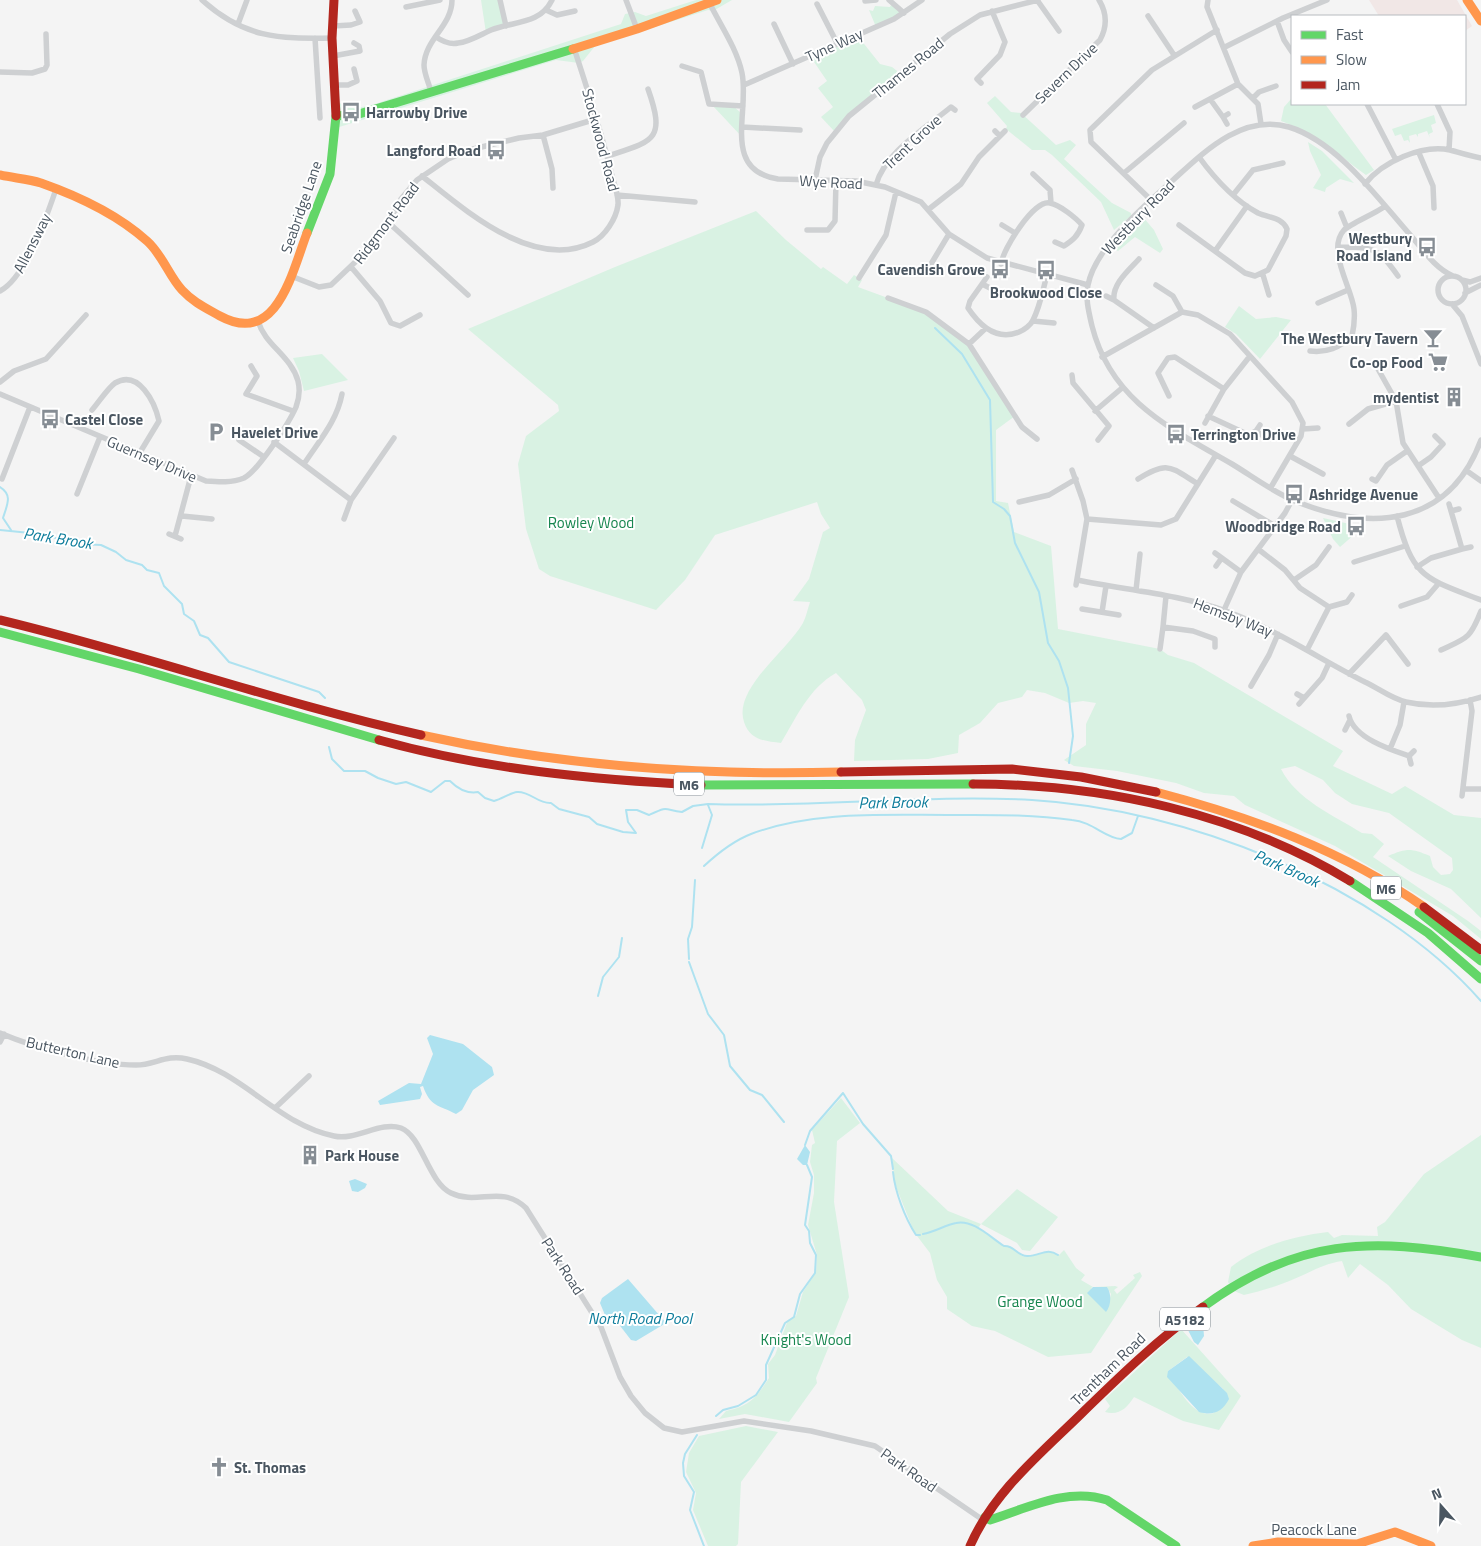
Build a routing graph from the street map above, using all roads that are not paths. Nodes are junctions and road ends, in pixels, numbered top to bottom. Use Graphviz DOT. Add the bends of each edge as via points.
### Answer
graph roads {
  1 [pos="202,0"];
  2 [pos="246,0"];
  3 [pos="334,0"];
  4 [pos="440,0"];
  5 [pos="452,0"];
  6 [pos="500,0"];
  7 [pos="552,0"];
  8 [pos="626,0"];
  9 [pos="865,0"];
  10 [pos="876,0"];
  11 [pos="889,0"];
  12 [pos="922,0"];
  13 [pos="1037,0"];
  14 [pos="1100,0"];
  15 [pos="1208,0"];
  16 [pos="1328,0"];
  17 [pos="1467,0"];
  18 [pos="713,2"];
  19 [pos="1311,3"];
  20 [pos="817,4"];
  21 [pos="406,7"];
  22 [pos="546,10"];
  23 [pos="355,11"];
  24 [pos="992,11"];
  25 [pos="575,12"];
  26 [pos="904,13"];
  27 [pos="1148,16"];
  28 [pos="1277,21"];
  29 [pos="1481,21"];
  30 [pos="238,24"];
  31 [pos="774,24"];
  32 [pos="333,26"];
  33 [pos="506,26"];
  34 [pos="637,29"];
  35 [pos="1217,30"];
  36 [pos="1059,31"];
  37 [pos="46,34"];
  38 [pos="436,37"];
  39 [pos="315,38"];
  40 [pos="332,38"];
  41 [pos="354,42"];
  42 [pos="837,43"];
  43 [pos="1225,47"];
  44 [pos="574,48"];
  45 [pos="1291,50"];
  46 [pos="1174,55"];
  47 [pos="333,56"];
  48 [pos="793,64"];
  49 [pos="682,66"];
  50 [pos="354,69"];
  51 [pos="0,72"];
  52 [pos="979,77"];
  53 [pos="1238,84"];
  54 [pos="335,85"];
  55 [pos="744,85"];
  56 [pos="1276,86"];
  57 [pos="648,89"];
  58 [pos="431,92"];
  59 [pos="1253,98"];
  60 [pos="1210,99"];
  61 [pos="1024,104"];
  62 [pos="1368,105"];
  63 [pos="1437,105"];
  64 [pos="743,106"];
  65 [pos="1195,107"];
  66 [pos="1029,109"];
  67 [pos="955,110"];
  68 [pos="1023,115"];
  69 [pos="336,116"];
  70 [pos="320,118"];
  71 [pos="596,119"];
  72 [pos="1227,124"];
  73 [pos="1262,124"];
  74 [pos="1180,125"];
  75 [pos="742,127"];
  76 [pos="800,130"];
  77 [pos="995,131"];
  78 [pos="1005,131"];
  79 [pos="544,135"];
  80 [pos="1000,136"];
  81 [pos="1449,150"];
  82 [pos="1419,153"];
  83 [pos="608,156"];
  84 [pos="1200,157"];
  85 [pos="1481,158"];
  86 [pos="1396,160"];
  87 [pos="1283,163"];
  88 [pos="1124,173"];
  89 [pos="1033,174"];
  90 [pos="0,175"];
  91 [pos="422,176"];
  92 [pos="815,180"];
  93 [pos="836,181"];
  94 [pos="1365,184"];
  95 [pos="876,185"];
  96 [pos="553,188"];
  97 [pos="56,190"];
  98 [pos="896,192"];
  99 [pos="1233,195"];
  100 [pos="617,196"];
  101 [pos="1151,200"];
  102 [pos="695,202"];
  103 [pos="1051,203"];
  104 [pos="1247,206"];
  105 [pos="1384,207"];
  106 [pos="1434,208"];
  107 [pos="929,209"];
  108 [pos="1341,213"];
  109 [pos="389,223"];
  110 [pos="1002,225"];
  111 [pos="1183,225"];
  112 [pos="1347,228"];
  113 [pos="807,230"];
  114 [pos="1016,233"];
  115 [pos="949,234"];
  116 [pos="1055,242"];
  117 [pos="1338,247"];
  118 [pos="1215,252"];
  119 [pos="1139,259"];
  120 [pos="1002,264"];
  121 [pos="1437,266"];
  122 [pos="352,268"];
  123 [pos="928,273"];
  124 [pos="1047,275"];
  125 [pos="1262,275"];
  126 [pos="292,276"];
  127 [pos="1398,276"];
  128 [pos="1453,276"];
  129 [pos="859,278"];
  130 [pos="987,278"];
  131 [pos="1481,278"];
  132 [pos="1462,280"];
  133 [pos="1440,282"];
  134 [pos="982,284"];
  135 [pos="1088,285"];
  136 [pos="1156,285"];
  137 [pos="1481,285"];
  138 [pos="990,288"];
  139 [pos="1348,290"];
  140 [pos="0,291"];
  141 [pos="1465,293"];
  142 [pos="1268,295"];
  143 [pos="468,296"];
  144 [pos="1106,296"];
  145 [pos="888,298"];
  146 [pos="1462,299"];
  147 [pos="1114,300"];
  148 [pos="1318,303"];
  149 [pos="1452,304"];
  150 [pos="1182,312"];
  151 [pos="86,315"];
  152 [pos="420,315"];
  153 [pos="1462,316"];
  154 [pos="258,321"];
  155 [pos="1033,321"];
  156 [pos="1054,323"];
  157 [pos="986,328"];
  158 [pos="1154,328"];
  159 [pos="968,344"];
  160 [pos="1310,351"];
  161 [pos="1250,356"];
  162 [pos="1102,357"];
  163 [pos="1481,364"];
  164 [pos="251,366"];
  165 [pos="1378,369"];
  166 [pos="1072,375"];
  167 [pos="0,382"];
  168 [pos="1122,388"];
  169 [pos="1224,389"];
  170 [pos="0,394"];
  171 [pos="342,394"];
  172 [pos="1169,396"];
  173 [pos="1396,401"];
  174 [pos="30,407"];
  175 [pos="92,410"];
  176 [pos="293,411"];
  177 [pos="1095,411"];
  178 [pos="1208,416"];
  179 [pos="1205,422"];
  180 [pos="1349,424"];
  181 [pos="1260,425"];
  182 [pos="1304,428"];
  183 [pos="1318,428"];
  184 [pos="1256,431"];
  185 [pos="1435,436"];
  186 [pos="100,437"];
  187 [pos="394,438"];
  188 [pos="1266,438"];
  189 [pos="1037,439"];
  190 [pos="239,440"];
  191 [pos="1098,440"];
  192 [pos="1481,440"];
  193 [pos="274,442"];
  194 [pos="1408,451"];
  195 [pos="139,454"];
  196 [pos="1216,455"];
  197 [pos="1290,456"];
  198 [pos="264,457"];
  199 [pos="304,464"];
  200 [pos="1418,466"];
  201 [pos="1072,470"];
  202 [pos="1467,471"];
  203 [pos="1323,474"];
  204 [pos="191,476"];
  205 [pos="2,478"];
  206 [pos="1076,479"];
  207 [pos="1138,479"];
  208 [pos="1481,481"];
  209 [pos="1198,484"];
  210 [pos="1383,484"];
  211 [pos="1271,487"];
  212 [pos="77,494"];
  213 [pos="1439,498"];
  214 [pos="351,500"];
  215 [pos="1292,500"];
  216 [pos="1018,502"];
  217 [pos="1238,502"];
  218 [pos="1459,509"];
  219 [pos="182,516"];
  220 [pos="1397,516"];
  221 [pos="212,519"];
  222 [pos="344,519"];
  223 [pos="1087,519"];
  224 [pos="1275,526"];
  225 [pos="181,538"];
  226 [pos="1405,546"];
  227 [pos="1328,547"];
  228 [pos="1471,547"];
  229 [pos="1258,549"];
  230 [pos="1462,549"];
  231 [pos="1215,552"];
  232 [pos="1140,554"];
  233 [pos="1363,558"];
  234 [pos="1221,559"];
  235 [pos="1354,562"];
  236 [pos="1364,565"];
  237 [pos="1216,566"];
  238 [pos="1417,567"];
  239 [pos="1241,572"];
  240 [pos="1294,580"];
  241 [pos="1439,584"];
  242 [pos="1106,586"];
  243 [pos="1136,590"];
  244 [pos="1166,596"];
  245 [pos="1352,596"];
  246 [pos="1481,600"];
  247 [pos="1401,606"];
  248 [pos="1329,607"];
  249 [pos="1082,609"];
  250 [pos="1224,610"];
  251 [pos="1102,612"];
  252 [pos="1481,612"];
  253 [pos="1118,615"];
  254 [pos="0,620"];
  255 [pos="1163,627"];
  256 [pos="0,632"];
  257 [pos="1278,634"];
  258 [pos="1215,647"];
  259 [pos="1160,649"];
  260 [pos="1307,650"];
  261 [pos="1441,650"];
  262 [pos="1329,664"];
  263 [pos="1408,664"];
  264 [pos="1349,674"];
  265 [pos="1251,686"];
  266 [pos="1297,694"];
  267 [pos="1481,697"];
  268 [pos="1304,698"];
  269 [pos="1470,700"];
  270 [pos="1404,702"];
  271 [pos="1299,704"];
  272 [pos="1345,730"];
  273 [pos="1390,749"];
  274 [pos="1414,751"];
  275 [pos="1409,756"];
  276 [pos="1410,764"];
  277 [pos="1464,789"];
  278 [pos="1481,790"];
  279 [pos="1462,796"];
  280 [pos="1280,832"];
  281 [pos="1375,897"];
  282 [pos="1481,950"];
  283 [pos="1481,961"];
  284 [pos="1481,979"];
  285 [pos="1481,988"];
  286 [pos="2,1034"];
  287 [pos="0,1042"];
  288 [pos="175,1058"];
  289 [pos="309,1076"];
  290 [pos="275,1108"];
  291 [pos="1481,1257"];
  292 [pos="984,1518"];
  293 [pos="970,1546"];
  294 [pos="1176,1546"];
  295 [pos="1253,1546"];
  296 [pos="1431,1546"];
  1 -- 30 [label="street"];
  2 -- 30 [label="street"];
  3 -- 32 [label="main road"];
  4 -- 21 [label="street"];
  5 -- 38 [label="street" via="450,15"];
  6 -- 33 [label="street"];
  7 -- 22 [label="street"];
  8 -- 34 [label="street"];
  9 -- 10 [label="street"];
  11 -- 26 [label="street"];
  12 -- 26 [label="street, Tyne Way"];
  13 -- 24 [label="street, Thames Road"];
  13 -- 36 [label="street"];
  14 -- 66 [label="street, Severn Drive" via="1105,16 1100,40"];
  15 -- 35 [label="street" via="1207,7"];
  16 -- 19 [label="street"];
  17 -- 29 [label="main road"];
  18 -- 34 [label="main road"];
  18 -- 55 [label="street, Wye Road" via="738,60"];
  19 -- 28 [label="street"];
  20 -- 42 [label="street"];
  22 -- 25 [label="street" via="557,15"];
  22 -- 33 [label="street" via="524,23"];
  23 -- 32 [label="street" via="360,22"];
  24 -- 52 [label="street" via="1005,42 1000,55"];
  24 -- 92 [label="street, Thames Road" via="950,34 849,116 827,143"];
  26 -- 42 [label="street, Tyne Way"];
  27 -- 46 [label="street"];
  28 -- 43 [label="street"];
  28 -- 45 [label="street"];
  30 -- 39 [label="street" via="269,37"];
  31 -- 48 [label="street"];
  32 -- 40 [label="main road"];
  33 -- 38 [label="street" via="457,44"];
  34 -- 44 [label="main road"];
  35 -- 43 [label="street"];
  35 -- 46 [label="street"];
  37 -- 51 [label="street" via="45,69 32,73"];
  38 -- 58 [label="street" via="429,45 424,63"];
  39 -- 40 [label="street"];
  39 -- 70 [label="street"];
  40 -- 47 [label="main road"];
  41 -- 47 [label="street" via="360,51"];
  42 -- 48 [label="street, Tyne Way"];
  43 -- 53 [label="street"];
  44 -- 58 [label="main road"];
  44 -- 71 [label="street, Stockwood Road"];
  46 -- 88 [label="street" via="1152,70 1090,130 1091,142"];
  47 -- 54 [label="main road"];
  48 -- 55 [label="street, Tyne Way"];
  49 -- 64 [label="street" via="700,72 709,104"];
  50 -- 54 [label="street" via="357,80 348,85"];
  53 -- 59 [label="street"];
  53 -- 60 [label="street"];
  54 -- 69 [label="main road"];
  55 -- 64 [label="street, Wye Road"];
  56 -- 59 [label="street" via="1259,92"];
  57 -- 83 [label="street" via="657,124 654,134 646,143"];
  58 -- 69 [label="main road" via="359,114"];
  59 -- 73 [label="street" via="1259,107"];
  60 -- 65 [label="street"];
  60 -- 72 [label="street" via="1225,116"];
  61 -- 66 [label="street"];
  62 -- 86 [label="street"];
  63 -- 81 [label="street" via="1450,132"];
  64 -- 75 [label="street, Wye Road"];
  66 -- 68 [label="street, Severn Drive"];
  67 -- 95 [label="street, Trent Grove" via="951,107 894,155 884,166"];
  69 -- 126 [label="main road, Seabridge Lane" via="330,174"];
  71 -- 79 [label="street, Ridgmont Road"];
  71 -- 83 [label="street, Stockwood Road"];
  73 -- 84 [label="street, Westbury Road" via="1237,132"];
  73 -- 94 [label="street, Westbury Road" via="1283,126 1308,136 1343,161"];
  74 -- 88 [label="street"];
  75 -- 76 [label="street" via="791,126"];
  75 -- 92 [label="street, Wye Road" via="744,156 754,170 769,178"];
  77 -- 80 [label="street"];
  78 -- 80 [label="street"];
  79 -- 91 [label="street, Ridgmont Road" via="469,150"];
  79 -- 96 [label="street"];
  80 -- 107 [label="street" via="961,184"];
  81 -- 82 [label="street"];
  81 -- 85 [label="street"];
  82 -- 86 [label="street"];
  82 -- 106 [label="street" via="1433,186"];
  83 -- 100 [label="street, Stockwood Road"];
  84 -- 99 [label="street"];
  84 -- 101 [label="street, Westbury Road"];
  86 -- 94 [label="street"];
  87 -- 99 [label="street" via="1253,170"];
  88 -- 101 [label="street"];
  89 -- 103 [label="street" via="1050,190"];
  90 -- 97 [label="main road" via="40,183"];
  91 -- 100 [label="street, Stockwood Road" via="481,222 503,234 541,247 572,249 598,239 610,225 618,205"];
  91 -- 109 [label="street, Ridgmont Road" via="401,199"];
  92 -- 93 [label="street, Wye Road"];
  93 -- 95 [label="street, Wye Road"];
  93 -- 113 [label="street" via="835,221 828,230"];
  94 -- 105 [label="street, Westbury Road"];
  95 -- 98 [label="street, Wye Road"];
  97 -- 140 [label="street, Allensway" via="42,228 24,262 12,282"];
  97 -- 154 [label="main road" via="113,216 138,232 149,242 180,289 193,301 233,323"];
  98 -- 107 [label="street, Wye Road" via="921,202"];
  98 -- 129 [label="street" via="886,235"];
  99 -- 104 [label="street"];
  100 -- 102 [label="street"];
  101 -- 135 [label="street, Westbury Road" via="1104,250"];
  103 -- 114 [label="street" via="1038,206"];
  103 -- 116 [label="street" via="1077,219 1082,226 1079,234 1064,246"];
  104 -- 118 [label="street"];
  104 -- 125 [label="street" via="1283,222 1287,229 1268,270"];
  105 -- 112 [label="street"];
  105 -- 121 [label="street, Westbury Road"];
  107 -- 115 [label="street, Wye Road"];
  108 -- 112 [label="street"];
  109 -- 122 [label="street, Ridgmont Road"];
  109 -- 143 [label="street"];
  110 -- 114 [label="street"];
  111 -- 118 [label="street"];
  112 -- 117 [label="street"];
  114 -- 120 [label="street" via="1002,256"];
  115 -- 120 [label="street, Wye Road" via="973,251"];
  115 -- 123 [label="street"];
  117 -- 127 [label="street" via="1373,249 1384,256"];
  117 -- 139 [label="street"];
  118 -- 125 [label="street" via="1250,275"];
  119 -- 147 [label="street" via="1123,276 1113,294"];
  120 -- 124 [label="street, Wye Road"];
  121 -- 128 [label="street, Westbury Road"];
  121 -- 133 [label="street"];
  122 -- 126 [label="street, Ridgmont Road" via="331,285 319,287"];
  122 -- 152 [label="street" via="380,301 391,323 400,326"];
  124 -- 135 [label="street, Wye Road"];
  124 -- 155 [label="street"];
  125 -- 142 [label="street"];
  126 -- 154 [label="main road, Seabridge Lane" via="276,308"];
  128 -- 132 [label="street"];
  128 -- 133 [label="street"];
  130 -- 134 [label="street"];
  131 -- 132 [label="street" via="1470,282"];
  132 -- 141 [label="street" via="1466,286"];
  133 -- 149 [label="street" via="1438,290 1441,297"];
  134 -- 138 [label="street"];
  134 -- 157 [label="street" via="968,308"];
  135 -- 162 [label="street, Westbury Road" via="1089,315"];
  136 -- 150 [label="street" via="1173,296"];
  137 -- 141 [label="street"];
  139 -- 148 [label="street"];
  139 -- 160 [label="street" via="1354,308 1352,336 1338,347 1323,352"];
  141 -- 146 [label="street"];
  144 -- 147 [label="street"];
  145 -- 159 [label="street" via="926,312"];
  146 -- 149 [label="street"];
  146 -- 153 [label="street"];
  147 -- 158 [label="street"];
  149 -- 153 [label="street"];
  150 -- 158 [label="street"];
  150 -- 161 [label="street" via="1215,323"];
  151 -- 167 [label="street" via="46,359 14,371"];
  153 -- 163 [label="street"];
  154 -- 176 [label="street, Guernsey Drive" via="261,332 292,367 299,390"];
  155 -- 156 [label="street"];
  155 -- 157 [label="street" via="1022,331 1009,336 997,335"];
  157 -- 159 [label="street"];
  158 -- 162 [label="street"];
  159 -- 189 [label="street" via="1022,427"];
  161 -- 169 [label="street"];
  161 -- 182 [label="street" via="1292,402"];
  162 -- 168 [label="street, Westbury Road"];
  164 -- 176 [label="street" via="258,376 246,394"];
  165 -- 173 [label="street"];
  166 -- 177 [label="street" via="1073,383"];
  168 -- 177 [label="street"];
  168 -- 196 [label="street, Westbury Road" via="1145,410"];
  169 -- 172 [label="street" via="1175,357 1168,358 1158,374"];
  169 -- 178 [label="street"];
  170 -- 174 [label="street, Guernsey Drive"];
  171 -- 199 [label="street" via="334,422"];
  173 -- 180 [label="street" via="1368,409"];
  173 -- 194 [label="street" via="1403,443"];
  174 -- 186 [label="street, Guernsey Drive"];
  174 -- 205 [label="street"];
  175 -- 195 [label="street" via="114,384 134,381 144,389 154,403 159,421"];
  176 -- 193 [label="street, Guernsey Drive"];
  177 -- 191 [label="street" via="1109,426"];
  178 -- 179 [label="street"];
  178 -- 184 [label="street" via="1248,437"];
  181 -- 184 [label="street"];
  182 -- 183 [label="street"];
  182 -- 197 [label="street"];
  184 -- 188 [label="street"];
  185 -- 200 [label="street" via="1443,444"];
  186 -- 195 [label="street, Guernsey Drive"];
  186 -- 212 [label="street"];
  187 -- 214 [label="street"];
  190 -- 198 [label="street"];
  192 -- 202 [label="street, Westbury Road"];
  193 -- 198 [label="street, Guernsey Drive"];
  193 -- 199 [label="street"];
  194 -- 200 [label="street"];
  194 -- 210 [label="street" via="1387,465 1374,480"];
  195 -- 204 [label="street, Guernsey Drive"];
  196 -- 209 [label="street"];
  196 -- 211 [label="street, Westbury Road"];
  197 -- 203 [label="street"];
  197 -- 211 [label="street"];
  198 -- 204 [label="street, Guernsey Drive" via="257,468 244,478 216,482"];
  199 -- 214 [label="street"];
  200 -- 213 [label="street"];
  201 -- 206 [label="street"];
  202 -- 208 [label="street"];
  202 -- 213 [label="street, Westbury Road"];
  204 -- 219 [label="street"];
  206 -- 216 [label="street" via="1049,495"];
  206 -- 223 [label="street"];
  207 -- 209 [label="street" via="1157,467 1170,468"];
  209 -- 223 [label="street" via="1176,519 1161,525"];
  211 -- 215 [label="street, Westbury Road"];
  213 -- 220 [label="street, Westbury Road"];
  214 -- 222 [label="street"];
  215 -- 220 [label="street, Westbury Road" via="1362,520"];
  215 -- 224 [label="street"];
  217 -- 224 [label="street"];
  218 -- 230 [label="street" via="1450,508"];
  219 -- 221 [label="street"];
  219 -- 225 [label="street" via="172,535"];
  220 -- 226 [label="street"];
  223 -- 242 [label="street, Hemsby Way" via="1077,583"];
  224 -- 229 [label="street"];
  226 -- 233 [label="street"];
  226 -- 238 [label="street"];
  227 -- 240 [label="street" via="1316,565"];
  228 -- 230 [label="street"];
  229 -- 239 [label="street"];
  229 -- 240 [label="street"];
  230 -- 238 [label="street" via="1430,558"];
  231 -- 234 [label="street"];
  232 -- 243 [label="street"];
  233 -- 235 [label="street"];
  233 -- 236 [label="street"];
  234 -- 237 [label="street"];
  234 -- 239 [label="street"];
  238 -- 241 [label="street"];
  239 -- 250 [label="street"];
  240 -- 248 [label="street" via="1300,588"];
  241 -- 246 [label="street"];
  241 -- 247 [label="street" via="1428,597"];
  242 -- 243 [label="street, Hemsby Way"];
  242 -- 251 [label="street"];
  243 -- 244 [label="street, Hemsby Way"];
  244 -- 250 [label="street, Hemsby Way"];
  244 -- 255 [label="street"];
  245 -- 248 [label="street" via="1347,602"];
  248 -- 260 [label="street"];
  249 -- 251 [label="street"];
  250 -- 257 [label="street, Hemsby Way"];
  251 -- 253 [label="street"];
  252 -- 261 [label="street" via="1468,638"];
  254 -- 280 [label="main road, M6" via="53,631 399,731 464,745 600,765 718,773 1010,769 1168,794 1235,814"];
  255 -- 258 [label="street" via="1193,631 1215,639"];
  255 -- 259 [label="street"];
  256 -- 281 [label="main road, M6" via="126,665 397,745 512,767 596,778 720,786 968,783 1057,787 1114,796 1205,818 1275,843"];
  257 -- 260 [label="street, Hemsby Way"];
  257 -- 265 [label="street"];
  260 -- 262 [label="street, Hemsby Way"];
  262 -- 264 [label="street, Hemsby Way"];
  262 -- 268 [label="street" via="1322,678"];
  263 -- 264 [label="street" via="1384,634"];
  264 -- 270 [label="street, Hemsby Way"];
  266 -- 268 [label="street"];
  267 -- 269 [label="street"];
  268 -- 271 [label="street"];
  269 -- 270 [label="street" via="1439,706"];
  269 -- 277 [label="street" via="1472,711"];
  270 -- 273 [label="street" via="1400,725"];
  272 -- 273 [label="street" via="1350,718 1366,737"];
  273 -- 275 [label="street"];
  274 -- 275 [label="street"];
  275 -- 276 [label="street"];
  277 -- 278 [label="street"];
  277 -- 279 [label="street"];
  280 -- 282 [label="main road, M6" via="1325,849 1364,869 1417,902"];
  280 -- 283 [label="main road, M6" via="1392,892 1439,925"];
  281 -- 284 [label="main road, M6" via="1428,933"];
  281 -- 285 [label="main road, M6"];
  286 -- 287 [label="street"];
  286 -- 288 [label="street, Butterton Lane" via="58,1052 120,1064 138,1065"];
  288 -- 290 [label="street, Park Road" via="188,1059 221,1072"];
  289 -- 290 [label="street"];
  290 -- 292 [label="street, Park Road" via="293,1120 334,1137 401,1128 418,1146 439,1185 448,1191 466,1197 507,1196 520,1203 552,1247 601,1327 620,1377 631,1396 664,1428 682,1432 744,1421 811,1431 875,1446"];
  291 -- 292 [label="main road, Trentham Road / A5182" via="1372,1244 1318,1251 1272,1264 1216,1296 1167,1332 1062,1433"];
  292 -- 293 [label="main road, Trentham Road / A5182"];
  292 -- 294 [label="main road" via="990,1520 1060,1497 1095,1496 1107,1500"];
  295 -- 296 [label="main road, Peacock Lane" via="1278,1542 1357,1544 1395,1532"];
}
